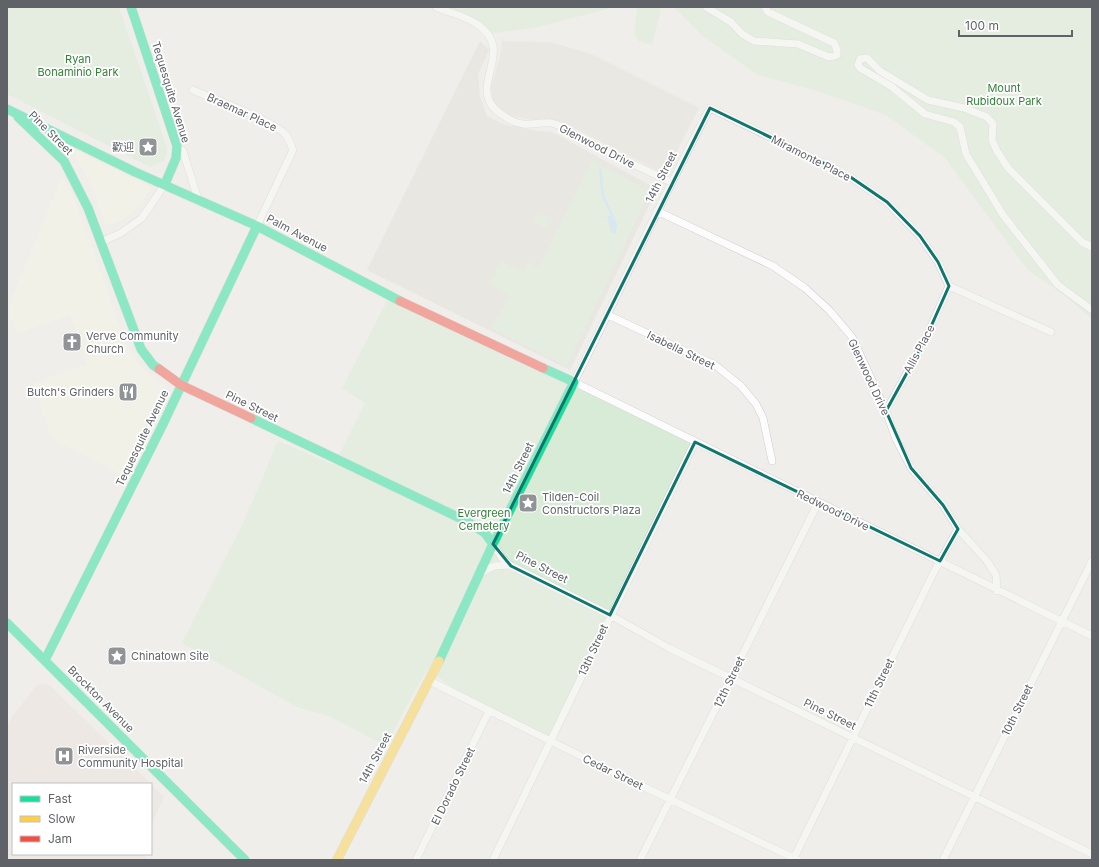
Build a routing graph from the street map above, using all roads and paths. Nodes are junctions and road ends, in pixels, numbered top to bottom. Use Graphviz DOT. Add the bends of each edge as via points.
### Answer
graph roads {
  1 [pos="131,7"];
  2 [pos="436,7"];
  3 [pos="706,7"];
  4 [pos="765,7"];
  5 [pos="193,90"];
  6 [pos="710,108"];
  7 [pos="9,110"];
  8 [pos="177,146"];
  9 [pos="671,182"];
  10 [pos="165,184"];
  11 [pos="198,200"];
  12 [pos="657,211"];
  13 [pos="258,226"];
  14 [pos="101,242"];
  15 [pos="1092,247"];
  16 [pos="949,286"];
  17 [pos="1092,310"];
  18 [pos="608,315"];
  19 [pos="1051,332"];
  20 [pos="574,382"];
  21 [pos="181,385"];
  22 [pos="886,411"];
  23 [pos="695,442"];
  24 [pos="772,461"];
  25 [pos="818,504"];
  26 [pos="958,529"];
  27 [pos="493,544"];
  28 [pos="940,561"];
  29 [pos="1092,561"];
  30 [pos="511,566"];
  31 [pos="480,573"];
  32 [pos="997,591"];
  33 [pos="610,615"];
  34 [pos="1061,621"];
  35 [pos="7,623"];
  36 [pos="1092,636"];
  37 [pos="45,660"];
  38 [pos="730,679"];
  39 [pos="430,681"];
  40 [pos="489,711"];
  41 [pos="852,738"];
  42 [pos="551,741"];
  43 [pos="974,796"];
  44 [pos="671,799"];
  45 [pos="1092,854"];
  46 [pos="795,859"];
  47 [pos="245,860"];
  48 [pos="337,860"];
  49 [pos="416,860"];
  50 [pos="493,860"];
  51 [pos="640,860"];
  52 [pos="943,860"];
  1 -- 8 [label="street, Tequesquite Avenue"];
  2 -- 9 [label="street, Glenwood Drive" via="478,24 492,38 494,46 487,87 488,97 501,114 522,124 559,125 582,139"];
  3 -- 4 [label="street" via="731,22 742,34 754,41 798,44 829,56 837,55 834,43 768,12"];
  5 -- 13 [label="street, Braemar Place" via="260,119 283,132 289,139 293,150"];
  6 -- 9 [label="street, 14th Street"];
  6 -- 16 [label="street, Miramonte Place" via="846,174 887,202 920,236 938,262"];
  7 -- 10 [label="street, Palm Avenue"];
  7 -- 14 [label="street, Pine Street" via="64,162 88,208"];
  8 -- 10 [label="street, Tequesquite Avenue" via="176,158"];
  8 -- 11 [label="street" via="183,151"];
  9 -- 12 [label="street, 14th Street"];
  10 -- 11 [label="street, Palm Avenue"];
  10 -- 14 [label="street" via="142,218 121,233"];
  11 -- 13 [label="street, Palm Avenue"];
  12 -- 18 [label="street, 14th Street"];
  12 -- 22 [label="street, Glenwood Drive" via="773,266 804,288 829,310 852,337"];
  13 -- 20 [label="street, Palm Avenue" via="389,296"];
  13 -- 21 [label="street, Tequesquite Avenue"];
  14 -- 21 [label="street, Pine Street" via="132,331 141,349 153,365"];
  15 -- 17 [label="street" via="1082,242 1008,168 992,140 993,124 987,117 964,108 928,100 880,70 867,58 860,59 860,68 892,87 919,111 954,122 960,128 966,154 1003,215 1058,285"];
  16 -- 19 [label="street"];
  16 -- 22 [label="street, Allis Place" via="925,340"];
  18 -- 20 [label="street, 14th Street"];
  18 -- 24 [label="street, Isabella Street" via="715,365 741,386 756,404 763,418"];
  20 -- 23 [label="street, Redwood Drive"];
  20 -- 27 [label="street, 14th Street"];
  21 -- 27 [label="street, Pine Street" via="468,522 485,533"];
  21 -- 37 [label="street, Tequesquite Avenue"];
  22 -- 26 [label="street, Glenwood Drive" via="896,439 911,468 943,505"];
  23 -- 25 [label="street, Redwood Drive"];
  23 -- 33 [label="street, 13th Street"];
  25 -- 28 [label="street, Redwood Drive"];
  25 -- 38 [label="street, 12th Street"];
  26 -- 28 [label="street, 11th Street"];
  26 -- 32 [label="street, Glenwood Drive" via="996,575"];
  27 -- 30 [label="street, Pine Street"];
  27 -- 31 [label="street, 14th Street"];
  28 -- 32 [label="street, Redwood Drive"];
  28 -- 41 [label="street, 11th Street"];
  29 -- 34 [label="street, 10th Street"];
  30 -- 31 [label="street" via="494,566"];
  30 -- 33 [label="street, Pine Street"];
  31 -- 39 [label="street, 14th Street"];
  32 -- 34 [label="street, Redwood Drive"];
  33 -- 38 [label="street, Pine Street"];
  33 -- 42 [label="street, 13th Street"];
  34 -- 36 [label="street, Redwood Drive"];
  34 -- 43 [label="street, 10th Street"];
  35 -- 37 [label="street, Brockton Avenue"];
  37 -- 47 [label="street, Brockton Avenue"];
  38 -- 41 [label="street, Pine Street"];
  38 -- 44 [label="street, 12th Street"];
  39 -- 40 [label="street, Cedar Street"];
  39 -- 48 [label="street, 14th Street"];
  40 -- 42 [label="street, Cedar Street"];
  40 -- 49 [label="street, El Dorado Street"];
  41 -- 43 [label="street, Pine Street"];
  41 -- 46 [label="street, 11th Street"];
  42 -- 44 [label="street, Cedar Street"];
  42 -- 50 [label="street, 13th Street"];
  43 -- 45 [label="street, Pine Street"];
  43 -- 52 [label="street, 10th Street"];
  44 -- 46 [label="street, Cedar Street"];
  44 -- 51 [label="street, 12th Street"];
}
